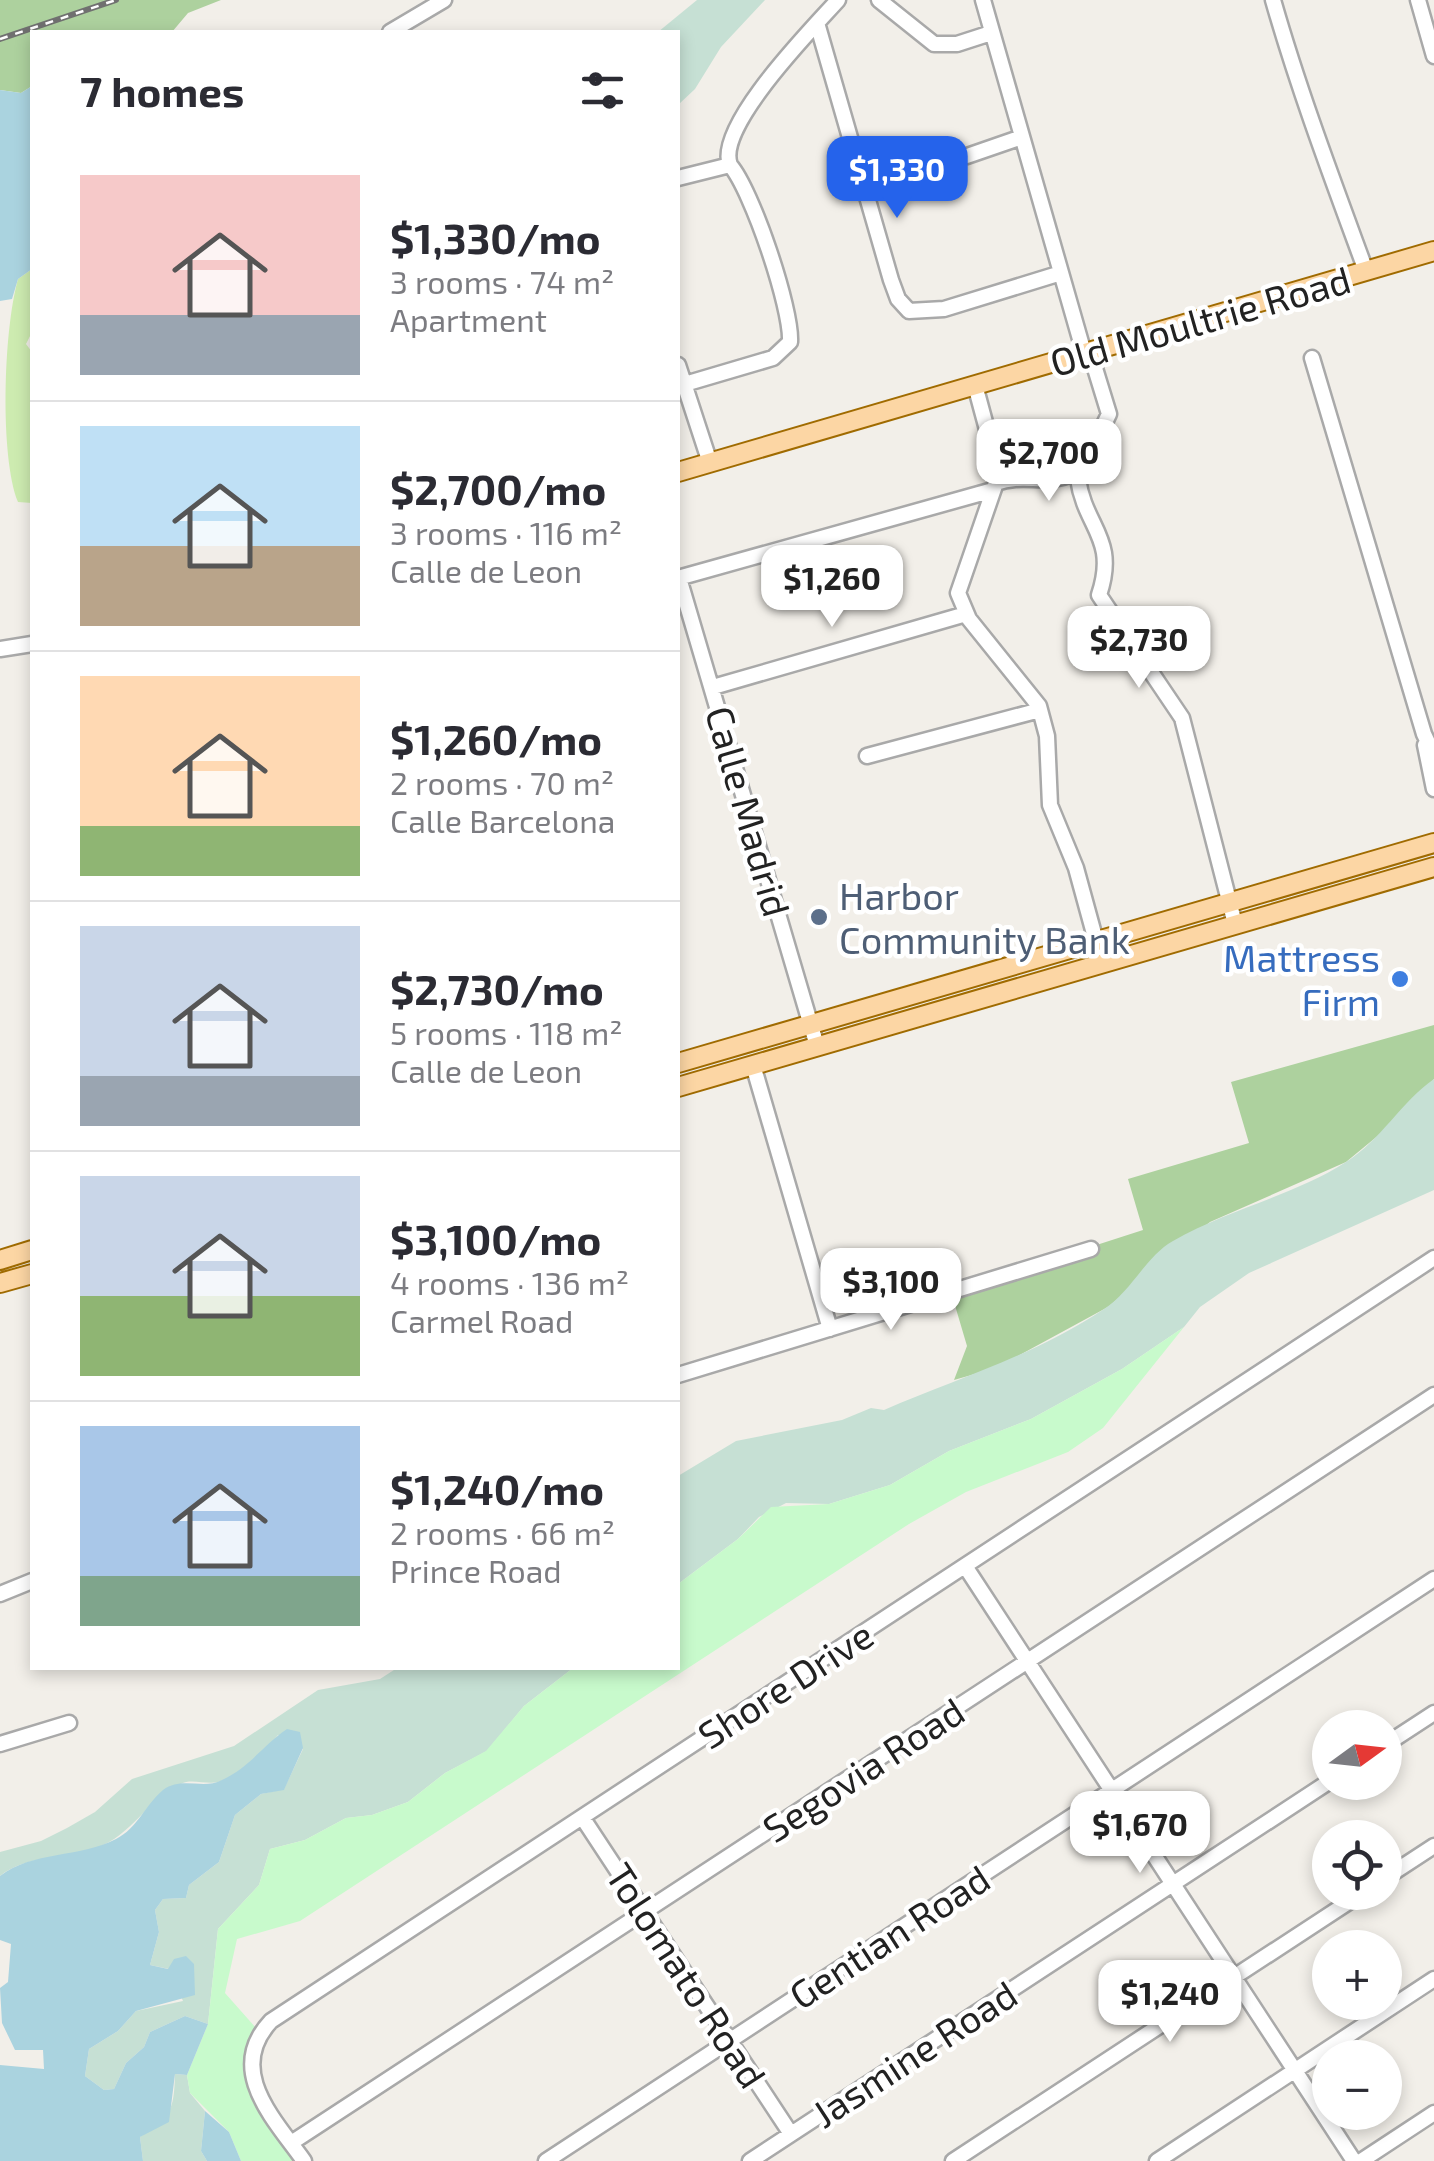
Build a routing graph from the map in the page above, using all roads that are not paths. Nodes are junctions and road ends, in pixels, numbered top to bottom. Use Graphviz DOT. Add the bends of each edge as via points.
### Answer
graph roads {
  1 [pos="444,0"];
  2 [pos="838,0"];
  3 [pos="879,0"];
  4 [pos="983,0"];
  5 [pos="1273,0"];
  6 [pos="1418,0"];
  7 [pos="817,23"];
  8 [pos="393,30"];
  9 [pos="991,33"];
  10 [pos="1434,56"];
  11 [pos="1022,137"];
  12 [pos="966,156"];
  13 [pos="730,165"];
  14 [pos="680,178"];
  15 [pos="1434,252"];
  16 [pos="1366,271"];
  17 [pos="1061,273"];
  18 [pos="1087,353"];
  19 [pos="1312,358"];
  20 [pos="680,386"];
  21 [pos="975,386"];
  22 [pos="710,463"];
  23 [pos="1079,470"];
  24 [pos="680,471"];
  25 [pos="994,486"];
  26 [pos="680,577"];
  27 [pos="680,584"];
  28 [pos="966,614"];
  29 [pos="30,644"];
  30 [pos="0,649"];
  31 [pos="713,688"];
  32 [pos="1040,710"];
  33 [pos="1424,734"];
  34 [pos="1434,755"];
  35 [pos="866,756"];
  36 [pos="1434,788"];
  37 [pos="1434,843"];
  38 [pos="1434,867"];
  39 [pos="1230,902"];
  40 [pos="1235,924"];
  41 [pos="1096,941"];
  42 [pos="1102,963"];
  43 [pos="811,1024"];
  44 [pos="818,1046"];
  45 [pos="680,1062"];
  46 [pos="754,1065"];
  47 [pos="680,1086"];
  48 [pos="1091,1248"];
  49 [pos="30,1251"];
  50 [pos="1434,1258"];
  51 [pos="0,1260"];
  52 [pos="30,1275"];
  53 [pos="0,1283"];
  54 [pos="830,1329"];
  55 [pos="680,1374"];
  56 [pos="1434,1394"];
  57 [pos="965,1566"];
  58 [pos="1434,1579"];
  59 [pos="30,1582"];
  60 [pos="0,1594"];
  61 [pos="1027,1662"];
  62 [pos="1434,1713"];
  63 [pos="69,1723"];
  64 [pos="1402,1734"];
  65 [pos="0,1744"];
  66 [pos="1112,1791"];
  67 [pos="1312,1793"];
  68 [pos="582,1817"];
  69 [pos="1434,1846"];
  70 [pos="1402,1867"];
  71 [pos="1172,1885"];
  72 [pos="1337,1910"];
  73 [pos="644,1911"];
  74 [pos="1234,1978"];
  75 [pos="1434,1979"];
  76 [pos="730,2040"];
  77 [pos="1294,2070"];
  78 [pos="1434,2113"];
  79 [pos="792,2134"];
  80 [pos="291,2143"];
  81 [pos="304,2161"];
  82 [pos="546,2161"];
  83 [pos="750,2161"];
  84 [pos="953,2161"];
  85 [pos="1158,2161"];
  86 [pos="1354,2161"];
  87 [pos="1362,2161"];
  1 -- 8 [label="street"];
  2 -- 7 [label="street"];
  3 -- 9 [label="street" via="934,44"];
  4 -- 9 [label="street"];
  5 -- 16 [label="street"];
  6 -- 10 [label="street"];
  7 -- 13 [label="street" via="752,102 728,150"];
  7 -- 17 [label="street" via="891,280 909,311 929,313"];
  9 -- 11 [label="street"];
  11 -- 12 [label="street"];
  11 -- 17 [label="street"];
  13 -- 14 [label="street"];
  13 -- 20 [label="street" via="755,206 790,342 773,358"];
  15 -- 16 [label="main road, Old Moultrie Road"];
  16 -- 18 [label="main road, Old Moultrie Road"];
  17 -- 18 [label="street"];
  18 -- 21 [label="main road, Old Moultrie Road"];
  18 -- 23 [label="street" via="1110,414"];
  19 -- 33 [label="street"];
  20 -- 22 [label="street"];
  21 -- 22 [label="main road, Old Moultrie Road"];
  21 -- 25 [label="street" via="999,469"];
  22 -- 24 [label="main road, Old Moultrie Road"];
  23 -- 25 [label="street" via="1055,482 1017,478"];
  23 -- 39 [label="street" via="1078,485 1106,550 1099,595 1182,718"];
  25 -- 26 [label="street"];
  25 -- 28 [label="street" via="958,588"];
  27 -- 31 [label="street, Calle Madrid"];
  28 -- 31 [label="street"];
  28 -- 32 [label="street"];
  29 -- 30 [label="street"];
  31 -- 43 [label="street, Calle Madrid"];
  32 -- 35 [label="street"];
  32 -- 41 [label="street" via="1050,805"];
  33 -- 34 [label="street"];
  33 -- 36 [label="street"];
  37 -- 39 [label="main road"];
  38 -- 40 [label="main road"];
  39 -- 40 [label="street"];
  39 -- 41 [label="main road"];
  40 -- 42 [label="main road"];
  41 -- 42 [label="street"];
  41 -- 43 [label="main road"];
  42 -- 44 [label="main road"];
  43 -- 44 [label="street, Calle Madrid"];
  43 -- 45 [label="main road"];
  44 -- 46 [label="main road"];
  46 -- 47 [label="main road"];
  46 -- 54 [label="street"];
  48 -- 54 [label="street"];
  49 -- 51 [label="main road"];
  50 -- 57 [label="street, Shore Drive"];
  52 -- 53 [label="main road"];
  54 -- 55 [label="street"];
  56 -- 61 [label="street, Segovia Road"];
  57 -- 61 [label="street"];
  57 -- 68 [label="street, Shore Drive"];
  58 -- 66 [label="street, Gentian Road"];
  59 -- 60 [label="street"];
  61 -- 66 [label="street"];
  61 -- 73 [label="street, Segovia Road"];
  62 -- 64 [label="street"];
  63 -- 65 [label="street"];
  66 -- 71 [label="street"];
  66 -- 76 [label="street, Gentian Road"];
  67 -- 71 [label="street, Jasmine Road"];
  68 -- 73 [label="street, Tolomato Road"];
  68 -- 80 [label="street, Shore Drive" via="262,2030 251,2054 252,2077"];
  69 -- 70 [label="street"];
  71 -- 74 [label="street"];
  71 -- 79 [label="street, Jasmine Road"];
  72 -- 74 [label="street"];
  73 -- 76 [label="street, Tolomato Road"];
  73 -- 80 [label="street, Segovia Road"];
  74 -- 77 [label="street"];
  74 -- 84 [label="street"];
  75 -- 77 [label="street"];
  76 -- 79 [label="street, Tolomato Road"];
  76 -- 82 [label="street, Gentian Road"];
  77 -- 85 [label="street"];
  77 -- 86 [label="street"];
  78 -- 87 [label="street"];
  79 -- 83 [label="street, Jasmine Road"];
  80 -- 81 [label="street, Shore Drive"];
}
